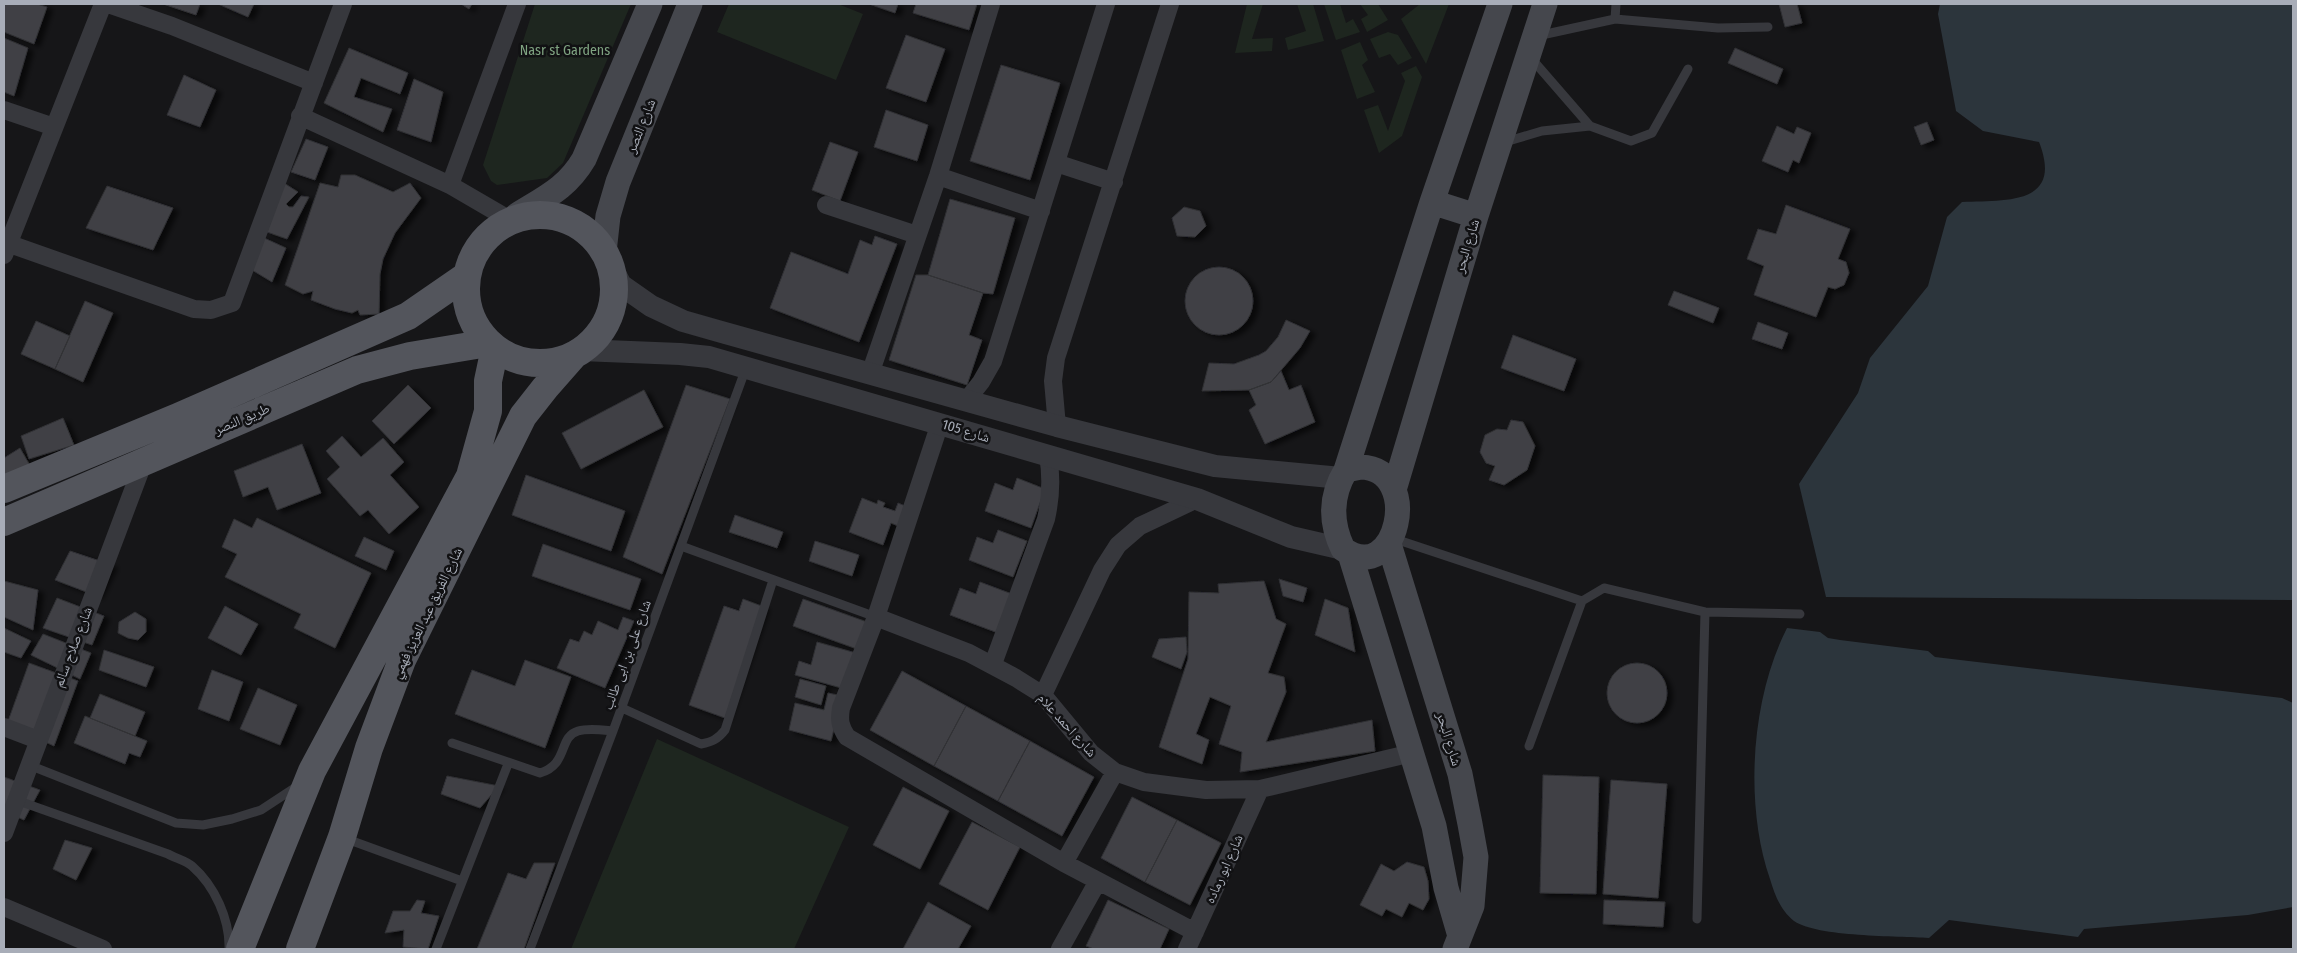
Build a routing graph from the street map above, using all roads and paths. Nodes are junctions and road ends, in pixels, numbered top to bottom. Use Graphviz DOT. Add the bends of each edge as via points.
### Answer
graph roads {
  1 [pos="103,4"];
  2 [pos="108,4"];
  3 [pos="343,4"];
  4 [pos="517,4"];
  5 [pos="650,4"];
  6 [pos="690,4"];
  7 [pos="991,4"];
  8 [pos="1106,4"];
  9 [pos="1170,4"];
  10 [pos="1500,4"];
  11 [pos="1545,4"];
  12 [pos="1616,4"];
  13 [pos="1615,19"];
  14 [pos="1768,27"];
  15 [pos="1531,46"];
  16 [pos="1688,69"];
  17 [pos="314,83"];
  18 [pos="4,110"];
  19 [pos="300,116"];
  20 [pos="1590,126"];
  21 [pos="54,127"];
  22 [pos="1500,144"];
  23 [pos="1056,163"];
  24 [pos="938,176"];
  25 [pos="1114,182"];
  26 [pos="450,185"];
  27 [pos="1432,202"];
  28 [pos="826,205"];
  29 [pos="1041,211"];
  30 [pos="1476,216"];
  31 [pos="514,218"];
  32 [pos="917,235"];
  33 [pos="5,247"];
  34 [pos="607,258"];
  35 [pos="466,276"];
  36 [pos="492,346"];
  37 [pos="578,352"];
  38 [pos="746,368"];
  39 [pos="870,374"];
  40 [pos="966,401"];
  41 [pos="940,423"];
  42 [pos="1057,426"];
  43 [pos="1048,455"];
  44 [pos="144,461"];
  45 [pos="1344,474"];
  46 [pos="4,489"];
  47 [pos="1394,490"];
  48 [pos="1197,499"];
  49 [pos="4,522"];
  50 [pos="1390,541"];
  51 [pos="681,546"];
  52 [pos="1346,552"];
  53 [pos="773,580"];
  54 [pos="1582,601"];
  55 [pos="1705,612"];
  56 [pos="1800,614"];
  57 [pos="876,617"];
  58 [pos="992,664"];
  59 [pos="1043,695"];
  60 [pos="622,708"];
  61 [pos="4,727"];
  62 [pos="613,731"];
  63 [pos="38,740"];
  64 [pos="452,743"];
  65 [pos="1530,746"];
  66 [pos="1412,753"];
  67 [pos="508,764"];
  68 [pos="29,765"];
  69 [pos="312,772"];
  70 [pos="1115,772"];
  71 [pos="1260,789"];
  72 [pos="10,810"];
  73 [pos="4,833"];
  74 [pos="342,837"];
  75 [pos="1064,863"];
  76 [pos="462,881"];
  77 [pos="1098,881"];
  78 [pos="4,907"];
  79 [pos="1697,919"];
  80 [pos="1195,932"];
  81 [pos="1457,943"];
  82 [pos="103,949"];
  83 [pos="229,949"];
  84 [pos="240,949"];
  85 [pos="300,949"];
  86 [pos="436,949"];
  87 [pos="530,949"];
  88 [pos="1060,949"];
  89 [pos="1188,949"];
  1 -- 21 [label="street"];
  2 -- 17 [label="street"];
  3 -- 17 [label="street"];
  4 -- 26 [label="street"];
  5 -- 31 [label="main road" via="574,177"];
  6 -- 34 [label="main road, شارع النصر" via="618,182 608,216"];
  7 -- 24 [label="street"];
  8 -- 23 [label="street"];
  9 -- 25 [label="street"];
  10 -- 27 [label="main road"];
  11 -- 15 [label="main road, شارع البحر"];
  12 -- 13 [label="lane"];
  13 -- 14 [label="lane" via="1718,28"];
  13 -- 15 [label="lane"];
  15 -- 20 [label="lane"];
  15 -- 22 [label="main road, شارع البحر"];
  16 -- 20 [label="lane" via="1652,133 1631,140"];
  17 -- 19 [label="street"];
  18 -- 21 [label="street"];
  19 -- 26 [label="street"];
  19 -- 33 [label="street" via="239,289 232,303 224,307 194,309"];
  20 -- 22 [label="lane" via="1542,131"];
  21 -- 33 [label="street"];
  22 -- 30 [label="main road, شارع البحر"];
  23 -- 25 [label="street"];
  23 -- 29 [label="street"];
  24 -- 29 [label="street"];
  24 -- 32 [label="street"];
  25 -- 42 [label="street" via="1056,358 1053,388"];
  26 -- 31 [label="street"];
  27 -- 30 [label="main road"];
  27 -- 45 [label="main road"];
  28 -- 32 [label="street"];
  29 -- 40 [label="street" via="993,362"];
  30 -- 47 [label="main road, شارع البحر"];
  31 -- 34 [label="main road" via="536,214 563,218 587,231"];
  31 -- 35 [label="main road" via="492,232 475,252"];
  32 -- 39 [label="street"];
  34 -- 37 [label="main road" via="614,290 609,316 596,338"];
  34 -- 39 [label="street, شارع 105" via="622,286 651,306 683,321"];
  35 -- 36 [label="main road" via="471,316 480,334"];
  35 -- 46 [label="main road, طريق النصر" via="408,316"];
  36 -- 37 [label="main road" via="507,356 530,363 552,363"];
  36 -- 44 [label="main road, طريق النصر" via="393,360 357,370"];
  36 -- 69 [label="main road, شارع الفريق عبد العزيز فهمي" via="488,411 470,476"];
  37 -- 38 [label="street, شارع 105" via="680,354 709,357"];
  37 -- 74 [label="main road, شارع الفريق عبد العزيز فهمي" via="523,416 402,660 369,748"];
  38 -- 41 [label="street, شارع 105"];
  38 -- 51 [label="lane, شارع على بن ابى طالب"];
  39 -- 40 [label="street, شارع 105"];
  40 -- 42 [label="street, شارع 105"];
  41 -- 43 [label="street, شارع 105"];
  41 -- 57 [label="street"];
  42 -- 45 [label="street, شارع 105" via="1215,466"];
  43 -- 48 [label="street, شارع 105"];
  43 -- 58 [label="street" via="1051,496 1046,519"];
  44 -- 49 [label="main road, طريق النصر"];
  44 -- 63 [label="street, شارع صلاح سالم"];
  45 -- 47 [label="main road" via="1361,466 1372,467 1390,480"];
  45 -- 52 [label="main road" via="1333,506 1335,529"];
  47 -- 50 [label="main road" via="1396,518"];
  48 -- 52 [label="street, شارع 105" via="1291,537"];
  48 -- 59 [label="street" via="1140,526 1118,545 1102,570"];
  50 -- 52 [label="main road" via="1382,552 1371,557"];
  50 -- 54 [label="lane"];
  50 -- 81 [label="main road, شارع البحر" via="1460,774 1476,857 1472,906"];
  51 -- 53 [label="lane, شارع احمد علام"];
  51 -- 60 [label="lane, شارع على بن ابى طالب"];
  52 -- 66 [label="main road, شارع البحر"];
  53 -- 57 [label="lane, شارع احمد علام"];
  53 -- 60 [label="lane" via="726,730 720,738 701,744"];
  54 -- 55 [label="lane" via="1604,588"];
  54 -- 65 [label="lane"];
  55 -- 56 [label="lane"];
  55 -- 79 [label="lane"];
  57 -- 58 [label="street, شارع احمد علام"];
  57 -- 75 [label="street" via="841,708 839,720 847,737"];
  58 -- 59 [label="street, شارع احمد علام"];
  59 -- 70 [label="street, شارع احمد علام" via="1090,753"];
  60 -- 62 [label="lane, شارع على بن ابى طالب"];
  61 -- 63 [label="street"];
  62 -- 67 [label="lane" via="576,732 567,739 559,762 550,770 540,773"];
  62 -- 87 [label="lane, شارع على بن ابى طالب"];
  63 -- 68 [label="street, شارع صلاح سالم"];
  64 -- 67 [label="lane"];
  66 -- 71 [label="street, شارع احمد علام"];
  66 -- 81 [label="main road, شارع البحر" via="1434,826"];
  67 -- 76 [label="lane"];
  68 -- 69 [label="lane" via="176,823 204,825 261,810 289,793"];
  68 -- 72 [label="street, شارع صلاح سالم"];
  69 -- 84 [label="main road, شارع الفريق عبد العزيز فهمي"];
  70 -- 71 [label="street, شارع احمد علام" via="1144,782 1174,787 1234,791"];
  70 -- 75 [label="street"];
  71 -- 80 [label="street, شارع ابو رماده"];
  72 -- 73 [label="street, شارع صلاح سالم"];
  72 -- 83 [label="lane" via="168,854 192,866 222,910 229,931"];
  74 -- 76 [label="lane"];
  74 -- 85 [label="main road, شارع الفريق عبد العزيز فهمي"];
  75 -- 77 [label="street"];
  76 -- 86 [label="lane"];
  77 -- 80 [label="street"];
  77 -- 88 [label="street"];
  78 -- 82 [label="street"];
  80 -- 89 [label="street, شارع ابو رماده"];
}
